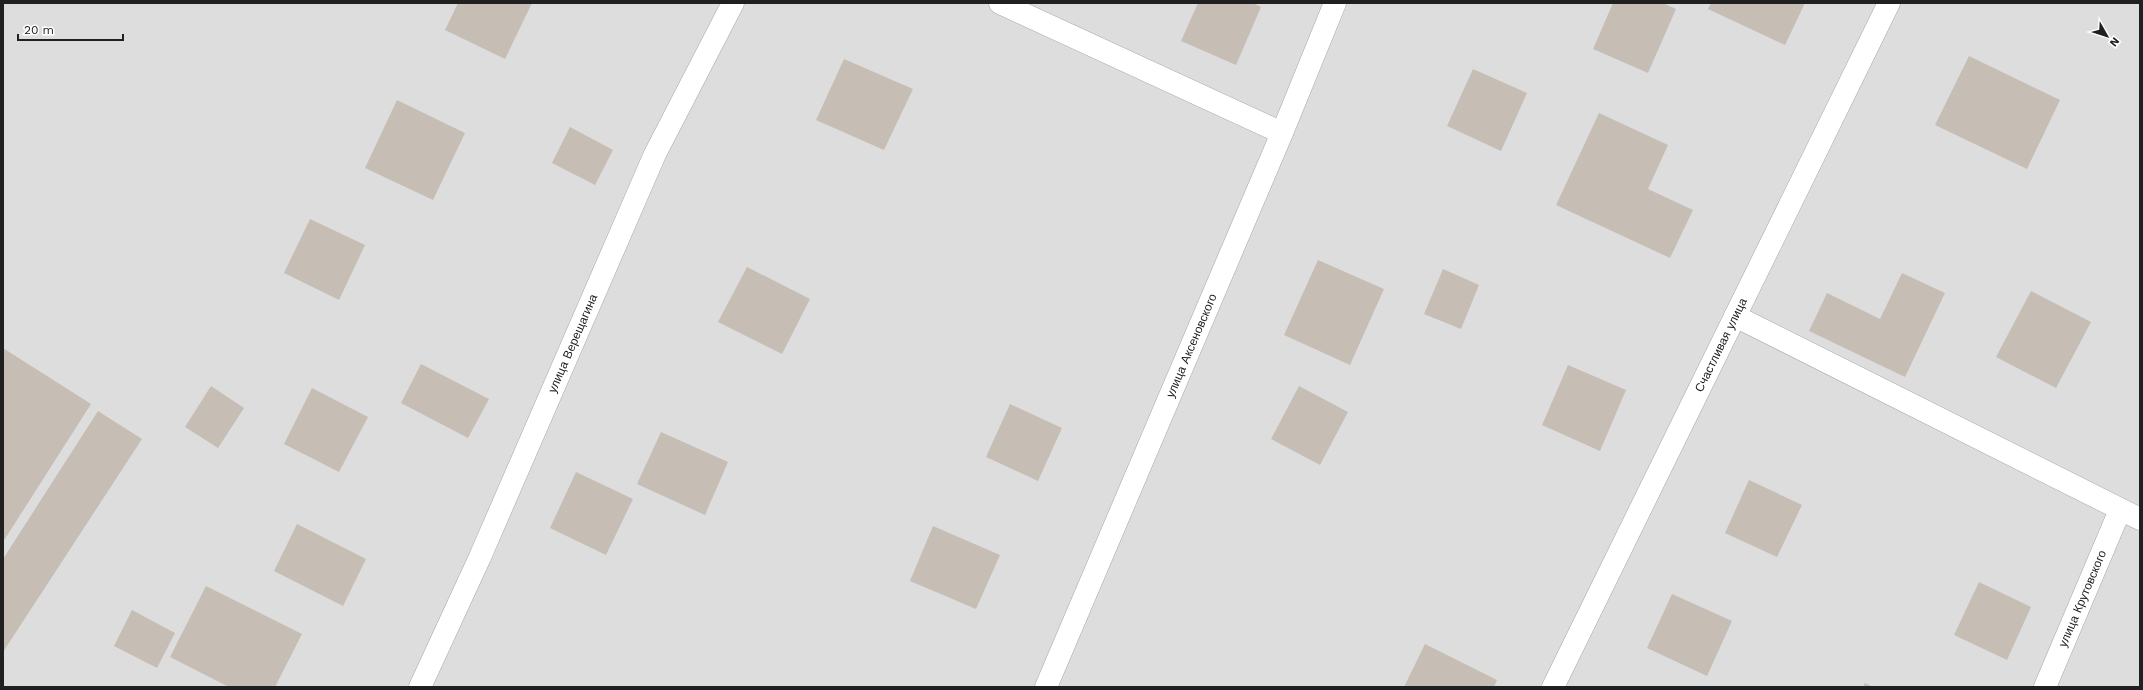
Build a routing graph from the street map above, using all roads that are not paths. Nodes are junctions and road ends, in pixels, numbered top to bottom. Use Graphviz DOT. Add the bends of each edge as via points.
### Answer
graph roads {
  1 [pos="733,3"];
  2 [pos="1000,3"];
  3 [pos="1335,3"];
  4 [pos="1888,3"];
  5 [pos="1282,133"];
  6 [pos="1735,316"];
  7 [pos="2120,510"];
  8 [pos="2140,520"];
  9 [pos="420,687"];
  10 [pos="1046,687"];
  11 [pos="1553,687"];
  12 [pos="2044,687"];
  1 -- 9 [label="street, улица Верещагина" via="655,154 480,556"];
  2 -- 5 [label="street"];
  3 -- 5 [label="street, улица Аксеновского"];
  4 -- 6 [label="street, Счастливая улица"];
  5 -- 10 [label="street, улица Аксеновского"];
  6 -- 7 [label="street"];
  6 -- 11 [label="street, Счастливая улица"];
  7 -- 8 [label="street"];
  7 -- 12 [label="street, улица Крутовского"];
}
